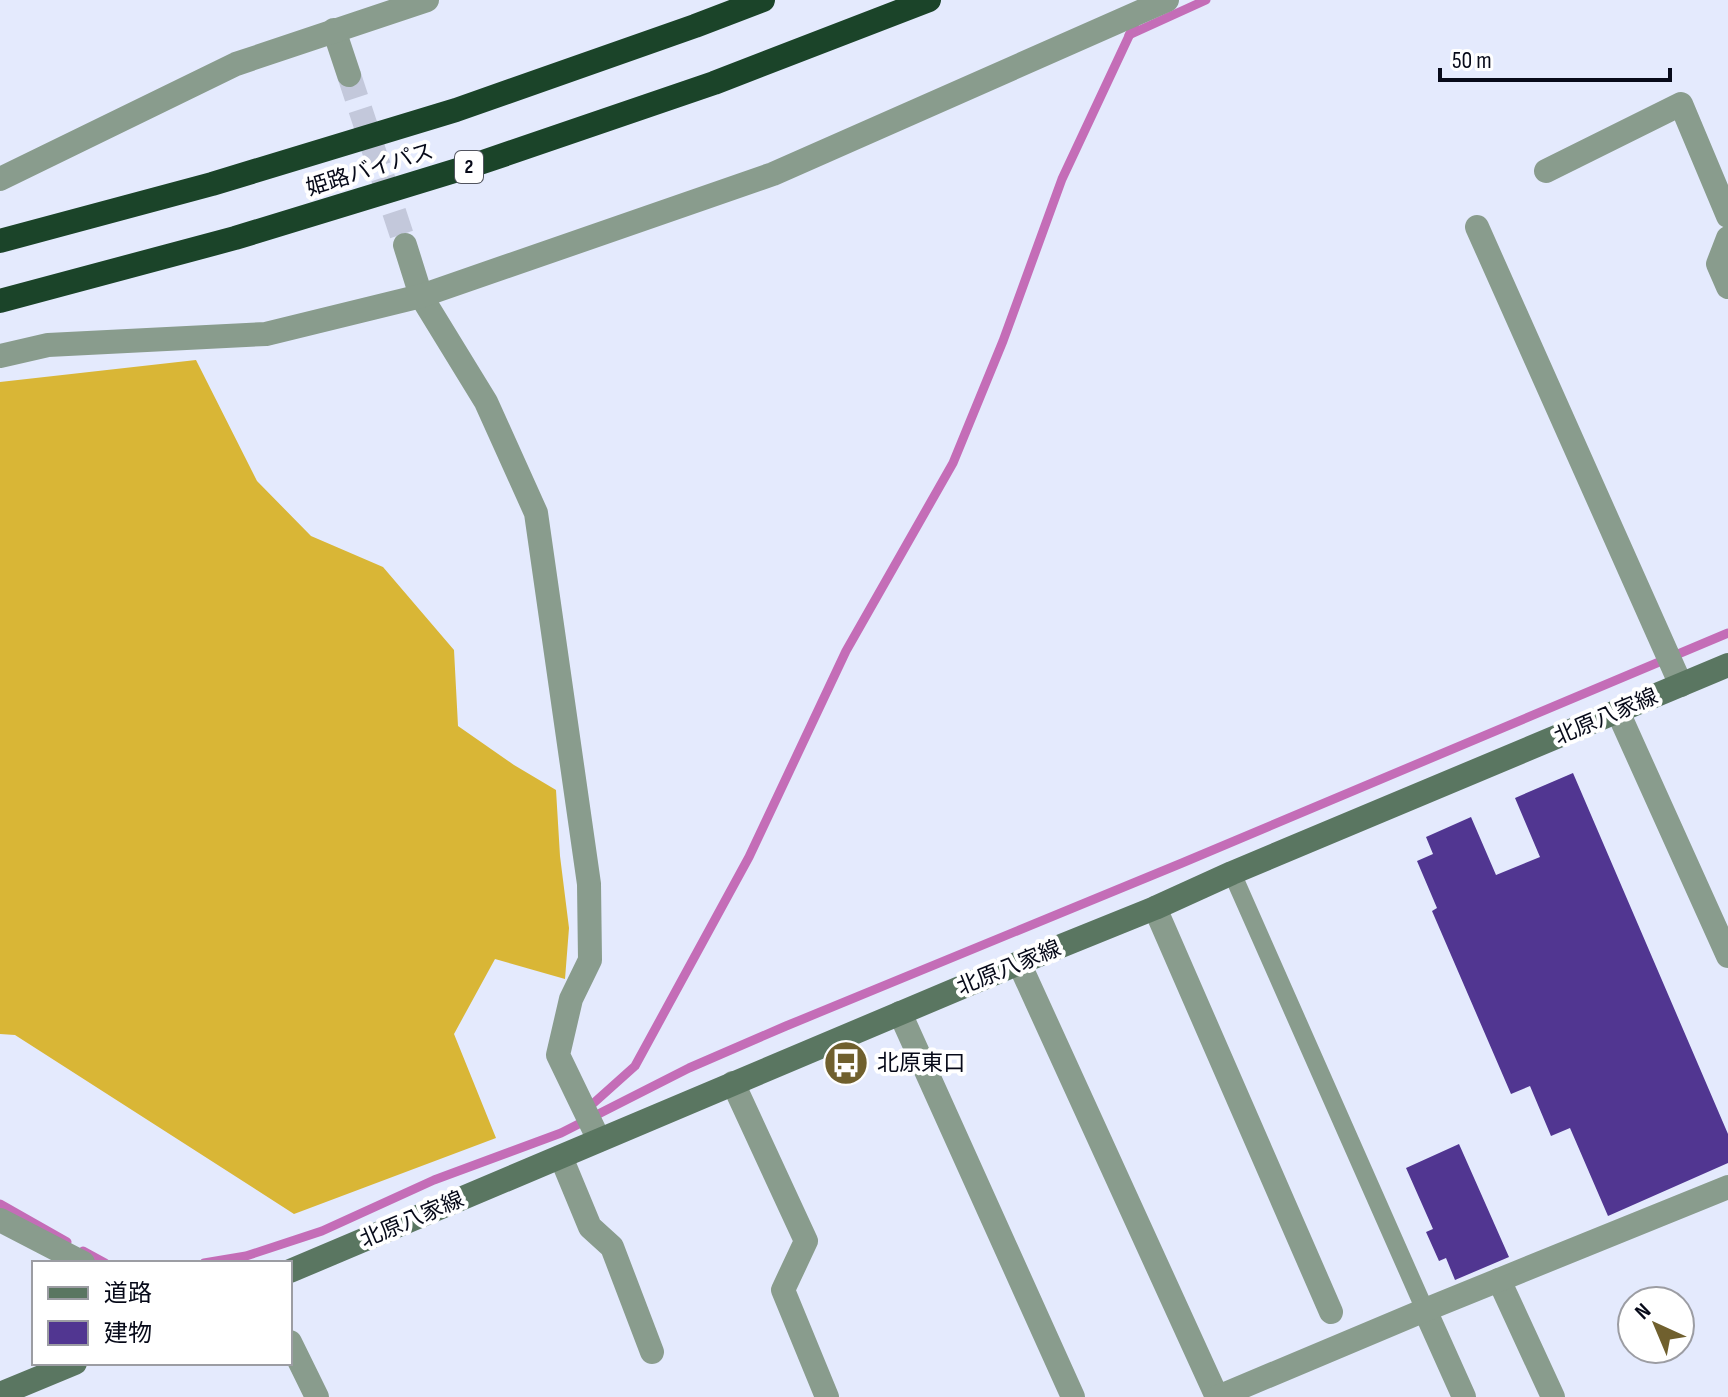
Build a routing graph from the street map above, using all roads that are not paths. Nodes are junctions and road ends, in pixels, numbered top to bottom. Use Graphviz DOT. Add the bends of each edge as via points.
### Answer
graph roads {
  1 [pos="427,0"];
  2 [pos="763,0"];
  3 [pos="929,0"];
  4 [pos="1167,0"];
  5 [pos="334,30"];
  6 [pos="349,75"];
  7 [pos="1546,171"];
  8 [pos="0,179"];
  9 [pos="1728,216"];
  10 [pos="1477,227"];
  11 [pos="1728,238"];
  12 [pos="0,241"];
  13 [pos="405,245"];
  14 [pos="1728,287"];
  15 [pos="421,296"];
  16 [pos="0,301"];
  17 [pos="0,356"];
  18 [pos="1728,665"];
  19 [pos="1681,685"];
  20 [pos="1618,712"];
  21 [pos="1232,873"];
  22 [pos="1155,908"];
  23 [pos="1728,956"];
  24 [pos="1019,963"];
  25 [pos="900,1013"];
  26 [pos="733,1083"];
  27 [pos="599,1140"];
  28 [pos="561,1157"];
  29 [pos="1728,1187"];
  30 [pos="0,1220"];
  31 [pos="79,1261"];
  32 [pos="292,1270"];
  33 [pos="1499,1280"];
  34 [pos="1425,1310"];
  35 [pos="1331,1312"];
  36 [pos="292,1346"];
  37 [pos="652,1352"];
  38 [pos="70,1365"];
  39 [pos="0,1394"];
  40 [pos="317,1397"];
  41 [pos="827,1397"];
  42 [pos="1073,1397"];
  43 [pos="1218,1397"];
  44 [pos="1464,1397"];
  45 [pos="1553,1397"];
  1 -- 5 [label="street"];
  2 -- 12 [label="highway, 姫路バイパス" via="456,110"];
  3 -- 16 [label="highway, 姫路バイパス / 2" via="714,83 474,165 235,238"];
  4 -- 15 [label="street" via="773,174"];
  5 -- 6 [label="street"];
  5 -- 8 [label="street" via="236,64"];
  7 -- 9 [label="street" via="1681,104"];
  10 -- 19 [label="street"];
  11 -- 14 [label="street" via="1718,264"];
  13 -- 15 [label="street"];
  15 -- 17 [label="street" via="266,334 48,345"];
  15 -- 27 [label="street" via="486,402 536,513 589,884 590,960 571,999 558,1055"];
  18 -- 19 [label="main road, 北原八家線"];
  19 -- 20 [label="main road, 北原八家線"];
  20 -- 21 [label="main road, 北原八家線"];
  20 -- 23 [label="street"];
  21 -- 22 [label="main road, 北原八家線"];
  21 -- 34 [label="lane"];
  22 -- 24 [label="main road, 北原八家線"];
  22 -- 35 [label="street"];
  24 -- 25 [label="main road, 北原八家線"];
  24 -- 43 [label="street"];
  25 -- 26 [label="main road, 北原八家線"];
  25 -- 42 [label="street"];
  26 -- 27 [label="main road, 北原八家線"];
  26 -- 41 [label="street" via="806,1241 783,1290"];
  27 -- 28 [label="main road, 北原八家線"];
  28 -- 32 [label="main road, 北原八家線"];
  28 -- 37 [label="street" via="590,1227 612,1247"];
  29 -- 33 [label="street"];
  30 -- 31 [label="street"];
  33 -- 34 [label="street"];
  33 -- 45 [label="street"];
  34 -- 43 [label="street"];
  34 -- 44 [label="street"];
  36 -- 40 [label="street"];
  38 -- 39 [label="main road"];
}
